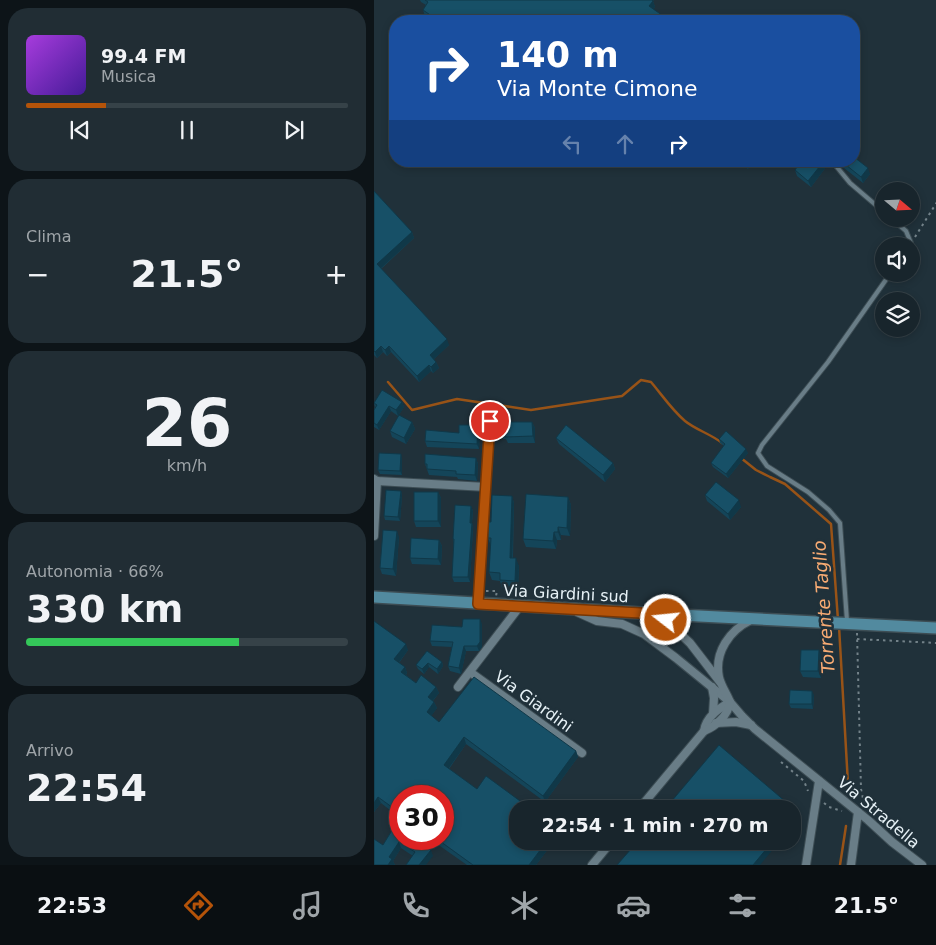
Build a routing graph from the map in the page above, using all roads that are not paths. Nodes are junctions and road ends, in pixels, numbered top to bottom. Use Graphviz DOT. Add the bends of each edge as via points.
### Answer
graph roads {
  1 [pos="837,167"];
  2 [pos="875,204"];
  3 [pos="884,282"];
  4 [pos="490,421"];
  5 [pos="375,480"];
  6 [pos="486,487"];
  7 [pos="374,536"];
  8 [pos="374,597"];
  9 [pos="478,604"];
  10 [pos="520,606"];
  11 [pos="573,610"];
  12 [pos="659,614"];
  13 [pos="754,619"];
  14 [pos="842,623"];
  15 [pos="936,628"];
  16 [pos="658,644"];
  17 [pos="470,672"];
  18 [pos="458,687"];
  19 [pos="712,687"];
  20 [pos="725,690"];
  21 [pos="730,702"];
  22 [pos="712,714"];
  23 [pos="716,724"];
  24 [pos="751,725"];
  25 [pos="704,731"];
  26 [pos="582,753"];
  27 [pos="819,781"];
  28 [pos="646,800"];
  29 [pos="858,814"];
  30 [pos="604,850"];
  31 [pos="592,865"];
  32 [pos="806,865"];
  33 [pos="850,865"];
  34 [pos="922,865"];
  1 -- 2 [label="lane"];
  3 -- 14 [label="lane" via="758,453 766,466 808,492 830,510 840,524"];
  4 -- 6 [label="street"];
  5 -- 6 [label="street"];
  5 -- 7 [label="street"];
  6 -- 9 [label="street"];
  8 -- 9 [label="main road, Via Giardini sud"];
  9 -- 10 [label="main road, Via Giardini sud"];
  10 -- 11 [label="main road, Via Giardini sud"];
  10 -- 17 [label="street, Via Giardini"];
  11 -- 12 [label="main road, Via Giardini sud"];
  11 -- 16 [label="street" via="597,621 628,627"];
  12 -- 13 [label="main road, Via Giardini sud"];
  12 -- 16 [label="street" via="652,634"];
  12 -- 20 [label="street" via="690,643"];
  13 -- 14 [label="main road, Via Giardini sud"];
  13 -- 20 [label="street" via="737,628 721,650 720,678"];
  14 -- 15 [label="main road, Via Giardini sud"];
  16 -- 19 [label="street"];
  17 -- 18 [label="street, Via Giardini"];
  17 -- 26 [label="street, Via Giardini"];
  19 -- 21 [label="street"];
  19 -- 22 [label="street"];
  20 -- 21 [label="street"];
  21 -- 22 [label="street"];
  21 -- 23 [label="street" via="726,714"];
  21 -- 24 [label="street, Via Stradella"];
  22 -- 25 [label="street"];
  23 -- 24 [label="street" via="736,722"];
  23 -- 25 [label="street"];
  24 -- 27 [label="street, Via Stradella"];
  25 -- 28 [label="street"];
  27 -- 29 [label="street, Via Stradella"];
  27 -- 32 [label="street"];
  29 -- 33 [label="street"];
  29 -- 34 [label="street, Via Stradella"];
  30 -- 31 [label="street"];
}
